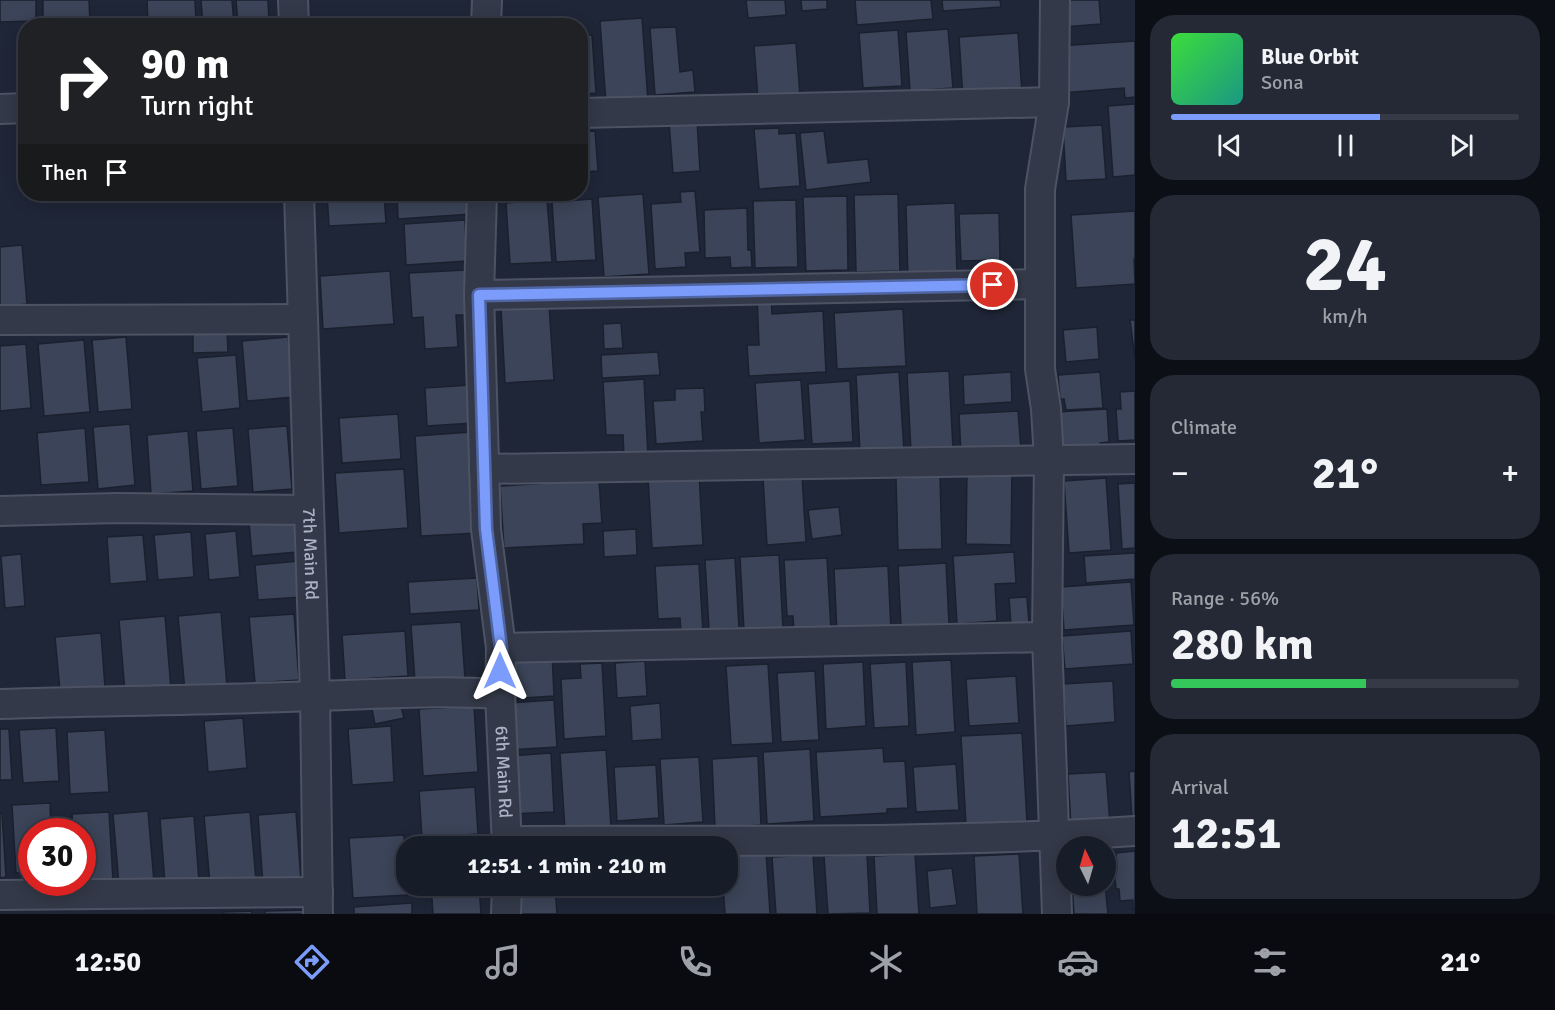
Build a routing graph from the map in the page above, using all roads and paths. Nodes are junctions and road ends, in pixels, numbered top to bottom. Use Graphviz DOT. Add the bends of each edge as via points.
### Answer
graph roads {
  1 [pos="293,0"];
  2 [pos="487,0"];
  3 [pos="1055,0"];
  4 [pos="294,18"];
  5 [pos="486,18"];
  6 [pos="1054,102"];
  7 [pos="18,108"];
  8 [pos="0,109"];
  9 [pos="588,113"];
  10 [pos="299,201"];
  11 [pos="482,201"];
  12 [pos="1040,284"];
  13 [pos="479,295"];
  14 [pos="303,319"];
  15 [pos="0,320"];
  16 [pos="1135,459"];
  17 [pos="1049,460"];
  18 [pos="484,469"];
  19 [pos="309,510"];
  20 [pos="0,511"];
  21 [pos="1047,637"];
  22 [pos="501,648"];
  23 [pos="500,694"];
  24 [pos="315,696"];
  25 [pos="0,704"];
  26 [pos="1135,831"];
  27 [pos="507,836"];
  28 [pos="1054,836"];
  29 [pos="738,841"];
  30 [pos="0,895"];
  31 [pos="507,896"];
  32 [pos="318,903"];
  33 [pos="506,914"];
  34 [pos="1057,914"];
  1 -- 4 [label="street"];
  2 -- 5 [label="street"];
  3 -- 6 [label="street"];
  6 -- 9 [label="street"];
  6 -- 12 [label="street" via="1040,189"];
  7 -- 8 [label="street"];
  10 -- 14 [label="street, 7th Main Rd"];
  11 -- 13 [label="street, 6th Main Rd"];
  12 -- 13 [label="street"];
  12 -- 17 [label="street" via="1040,369"];
  13 -- 18 [label="street, 6th Main Rd"];
  14 -- 15 [label="street"];
  14 -- 19 [label="street, 7th Main Rd"];
  16 -- 17 [label="street"];
  17 -- 18 [label="street"];
  17 -- 21 [label="street"];
  18 -- 22 [label="street, 6th Main Rd" via="486,529"];
  19 -- 20 [label="street"];
  19 -- 24 [label="street, 7th Main Rd"];
  21 -- 22 [label="street"];
  21 -- 28 [label="street"];
  22 -- 23 [label="street, 6th Main Rd"];
  23 -- 24 [label="street"];
  23 -- 27 [label="street, 6th Main Rd"];
  24 -- 25 [label="street"];
  24 -- 32 [label="street, 7th Main Rd"];
  26 -- 28 [label="street"];
  28 -- 29 [label="street"];
  28 -- 34 [label="street"];
  30 -- 32 [label="street"];
  31 -- 33 [label="street"];
}
